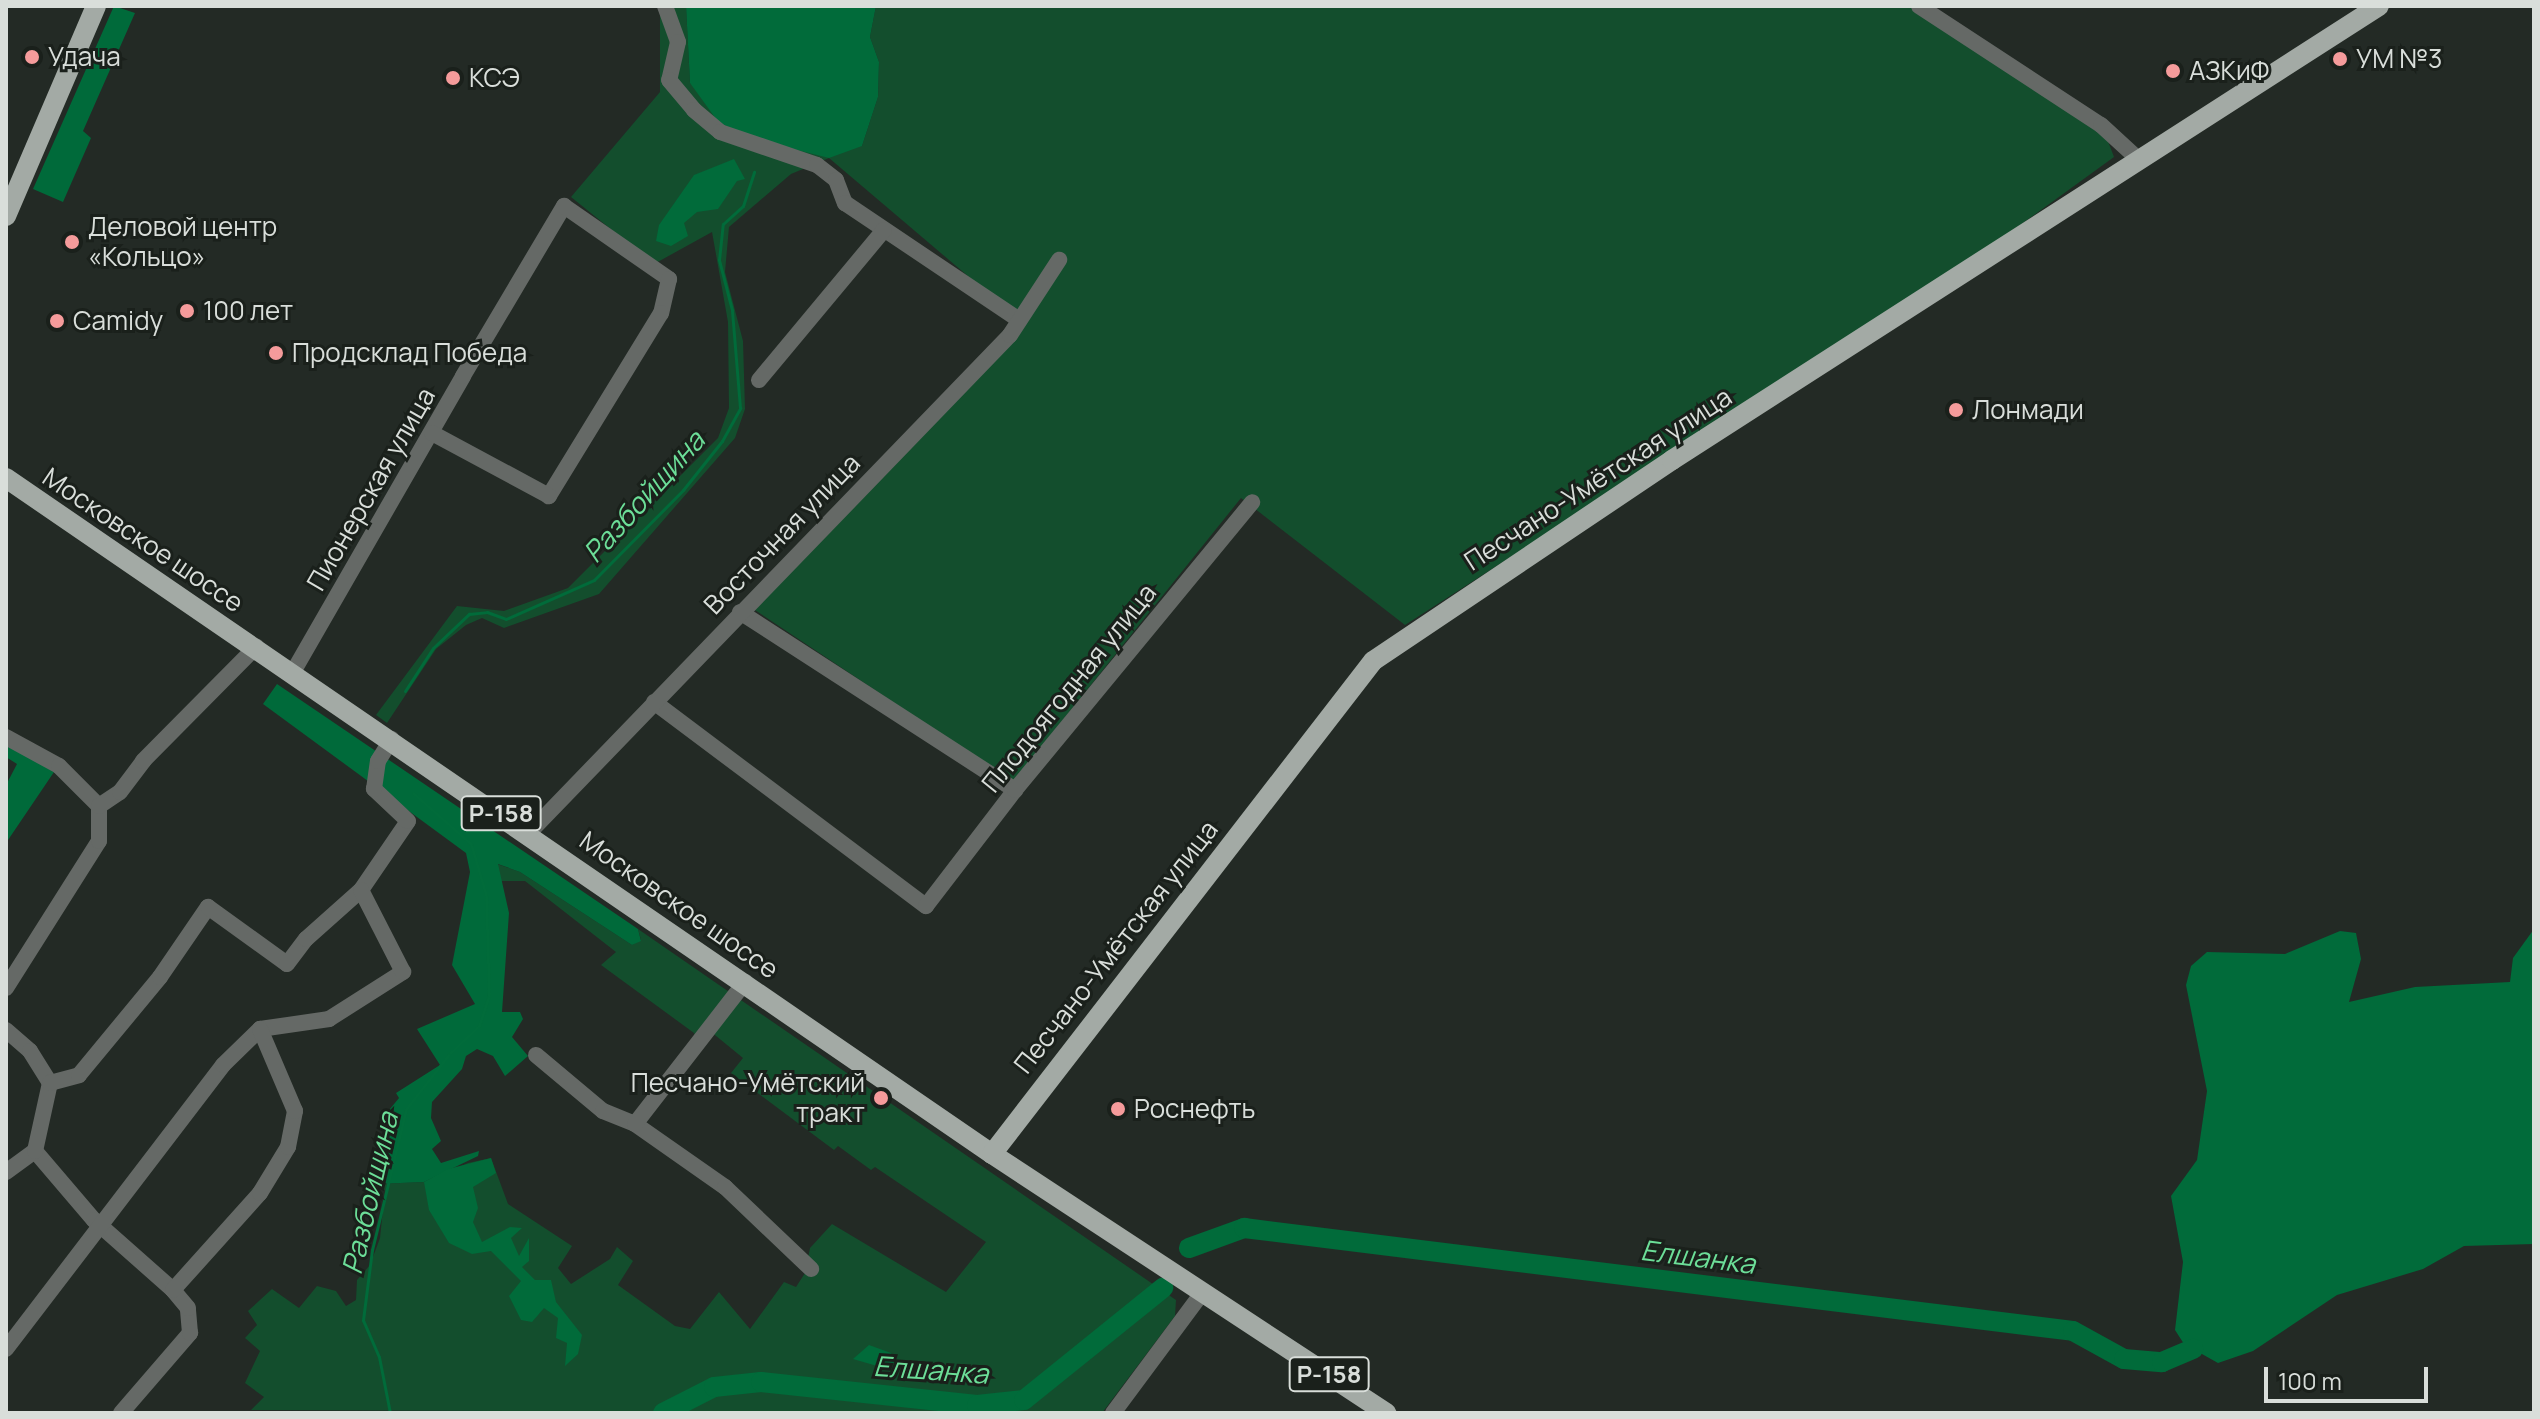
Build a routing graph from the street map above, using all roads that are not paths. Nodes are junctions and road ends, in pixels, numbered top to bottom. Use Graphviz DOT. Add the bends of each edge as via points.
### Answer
graph roads {
  1 [pos="96,6"];
  2 [pos="665,6"];
  3 [pos="1919,6"];
  4 [pos="2379,6"];
  5 [pos="2137,158"];
  6 [pos="6,216"];
  7 [pos="884,230"];
  8 [pos="1059,260"];
  9 [pos="1019,320"];
  10 [pos="759,380"];
  11 [pos="432,433"];
  12 [pos="6,478"];
  13 [pos="1252,502"];
  14 [pos="740,612"];
  15 [pos="256,647"];
  16 [pos="293,672"];
  17 [pos="654,702"];
  18 [pos="6,737"];
  19 [pos="392,739"];
  20 [pos="1015,790"];
  21 [pos="99,806"];
  22 [pos="529,833"];
  23 [pos="361,890"];
  24 [pos="745,982"];
  25 [pos="6,988"];
  26 [pos="260,1029"];
  27 [pos="6,1030"];
  28 [pos="536,1055"];
  29 [pos="50,1083"];
  30 [pos="635,1124"];
  31 [pos="35,1151"];
  32 [pos="992,1154"];
  33 [pos="6,1172"];
  34 [pos="99,1224"];
  35 [pos="811,1269"];
  36 [pos="1197,1288"];
  37 [pos="173,1290"];
  38 [pos="6,1349"];
  39 [pos="121,1413"];
  40 [pos="1113,1413"];
  41 [pos="1386,1413"];
  1 -- 6 [label="main road"];
  2 -- 7 [label="street" via="678,42 669,80 694,110 720,132 817,165 836,180 845,203"];
  3 -- 5 [label="street" via="2101,125"];
  4 -- 5 [label="main road, Песчано-Умётская улица"];
  5 -- 32 [label="main road, Песчано-Умётская улица" via="1405,634 1373,661"];
  7 -- 9 [label="street"];
  7 -- 10 [label="street"];
  8 -- 9 [label="street, Восточная улица"];
  9 -- 14 [label="street, Восточная улица"];
  11 -- 11 [label="street, Пионерская улица" via="564,206 669,279 661,313 549,496"];
  11 -- 16 [label="street, Пионерская улица"];
  12 -- 15 [label="main road, Московское шоссе / Р-158"];
  13 -- 20 [label="street, Плодоягодная улица"];
  14 -- 17 [label="street, Восточная улица"];
  14 -- 20 [label="street"];
  15 -- 16 [label="main road, Московское шоссе / Р-158"];
  15 -- 21 [label="street" via="143,761 120,792"];
  16 -- 19 [label="main road, Московское шоссе / Р-158"];
  17 -- 20 [label="street, Плодоягодная улица" via="926,906"];
  17 -- 22 [label="street, Восточная улица"];
  18 -- 21 [label="street" via="59,766"];
  19 -- 22 [label="main road, Московское шоссе / Р-158"];
  19 -- 23 [label="street" via="378,761 374,789 408,821"];
  21 -- 25 [label="street" via="99,841"];
  22 -- 24 [label="main road, Московское шоссе / Р-158"];
  23 -- 26 [label="street" via="403,972 329,1019"];
  23 -- 29 [label="street" via="306,939 287,964 208,907 160,977 79,1075"];
  24 -- 30 [label="street"];
  24 -- 32 [label="main road, Московское шоссе / Р-158"];
  26 -- 34 [label="street" via="223,1065"];
  26 -- 37 [label="street" via="287,1088 295,1129 260,1193"];
  27 -- 29 [label="street" via="30,1051"];
  28 -- 30 [label="street" via="603,1111"];
  29 -- 31 [label="street"];
  30 -- 35 [label="street" via="725,1187"];
  31 -- 33 [label="street"];
  31 -- 34 [label="street"];
  32 -- 36 [label="main road, Московское шоссе / Р-158"];
  34 -- 37 [label="street"];
  34 -- 38 [label="street"];
  36 -- 40 [label="street"];
  36 -- 41 [label="main road, Р-158"];
  37 -- 39 [label="street" via="188,1308 190,1333"];
}
